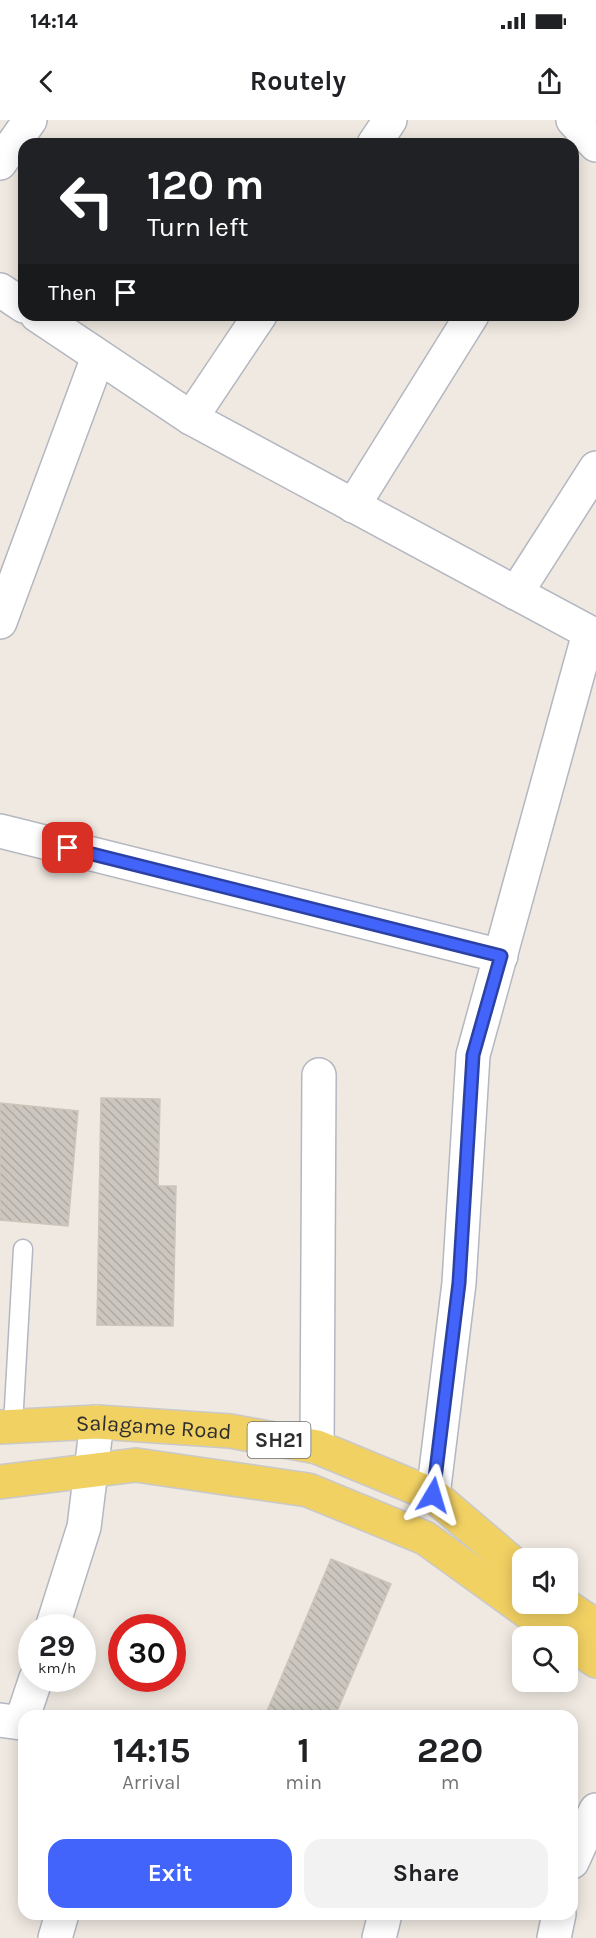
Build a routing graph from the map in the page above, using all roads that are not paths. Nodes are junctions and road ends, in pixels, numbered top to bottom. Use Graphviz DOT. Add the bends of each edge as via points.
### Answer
graph roads {
  1 [pos="30,120"];
  2 [pos="390,120"];
  3 [pos="378,138"];
  4 [pos="0,163"];
  5 [pos="0,290"];
  6 [pos="18,302"];
  7 [pos="46,321"];
  8 [pos="256,321"];
  9 [pos="468,321"];
  10 [pos="98,357"];
  11 [pos="191,418"];
  12 [pos="596,468"];
  13 [pos="353,506"];
  14 [pos="516,593"];
  15 [pos="0,622"];
  16 [pos="593,634"];
  17 [pos="0,831"];
  18 [pos="501,956"];
  19 [pos="319,1075"];
  20 [pos="23,1249"];
  21 [pos="97,1422"];
  22 [pos="7,1426"];
  23 [pos="316,1447"];
  24 [pos="92,1472"];
  25 [pos="0,1482"];
  26 [pos="433,1495"];
  27 [pos="512,1562"];
  28 [pos="56,1614"];
  29 [pos="578,1614"];
  30 [pos="547,1626"];
  31 [pos="596,1626"];
  32 [pos="578,1648"];
  33 [pos="596,1661"];
  34 [pos="29,1692"];
  35 [pos="21,1710"];
  36 [pos="596,1810"];
  37 [pos="578,1849"];
  38 [pos="60,1920"];
  39 [pos="384,1920"];
  40 [pos="558,1920"];
  41 [pos="55,1938"];
  42 [pos="379,1938"];
  43 [pos="554,1938"];
  1 -- 4 [label="street"];
  2 -- 3 [label="street"];
  5 -- 6 [label="street"];
  7 -- 10 [label="street"];
  8 -- 11 [label="street"];
  9 -- 13 [label="street"];
  10 -- 11 [label="street"];
  10 -- 15 [label="street"];
  11 -- 13 [label="street"];
  12 -- 14 [label="street"];
  13 -- 14 [label="street"];
  14 -- 16 [label="street"];
  16 -- 18 [label="street"];
  17 -- 18 [label="street"];
  18 -- 26 [label="street" via="473,1055 459,1283"];
  19 -- 23 [label="street"];
  20 -- 22 [label="lane"];
  21 -- 22 [label="main road, Salagame Road / SH21"];
  21 -- 23 [label="main road, Salagame Road / SH21" via="230,1431"];
  21 -- 24 [label="street"];
  23 -- 26 [label="main road, Salagame Road / SH21"];
  24 -- 25 [label="main road"];
  24 -- 28 [label="street" via="84,1527"];
  24 -- 30 [label="main road" via="136,1465 308,1490 425,1539"];
  26 -- 27 [label="main road, Salagame Road / SH21"];
  29 -- 31 [label="main road"];
  32 -- 33 [label="main road"];
  34 -- 35 [label="street"];
  36 -- 37 [label="street"];
  38 -- 41 [label="street"];
  39 -- 42 [label="street"];
  40 -- 43 [label="street"];
}
